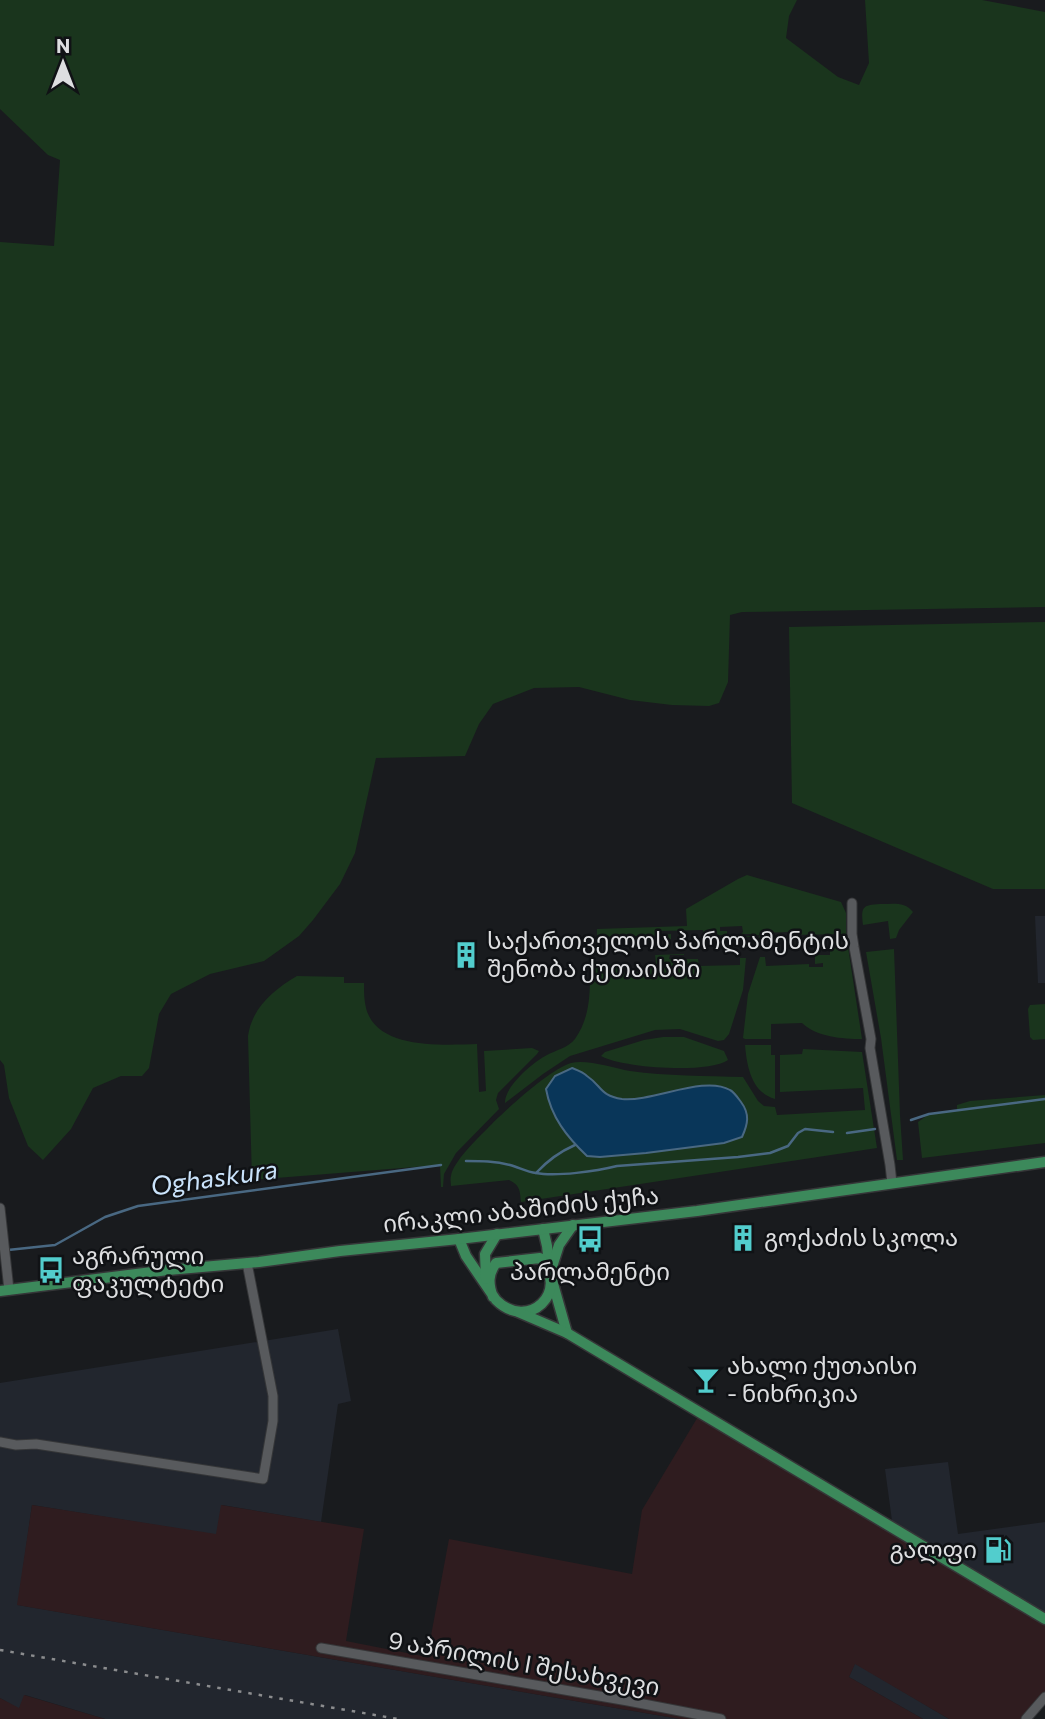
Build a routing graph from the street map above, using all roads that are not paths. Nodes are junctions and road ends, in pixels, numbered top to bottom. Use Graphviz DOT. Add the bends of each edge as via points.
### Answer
graph roads {
  1 [pos="852,903"];
  2 [pos="1045,1163"];
  3 [pos="892,1183"];
  4 [pos="0,1208"];
  5 [pos="573,1225"];
  6 [pos="543,1229"];
  7 [pos="497,1234"];
  8 [pos="459,1239"];
  9 [pos="247,1263"];
  10 [pos="550,1273"];
  11 [pos="486,1285"];
  12 [pos="4,1291"];
  13 [pos="493,1297"];
  14 [pos="518,1312"];
  15 [pos="567,1333"];
  16 [pos="0,1442"];
  17 [pos="1045,1619"];
  18 [pos="321,1648"];
  19 [pos="1045,1697"];
  20 [pos="1036,1708"];
  21 [pos="1045,1714"];
  22 [pos="721,1719"];
  23 [pos="1026,1719"];
  1 -- 3 [label="street" via="852,934"];
  2 -- 3 [label="main road, ირაკლი აბაშიძის ქუჩა"];
  3 -- 5 [label="main road, ირაკლი აბაშიძის ქუჩა"];
  4 -- 12 [label="street"];
  5 -- 6 [label="main road, ირაკლი აბაშიძის ქუჩა"];
  5 -- 10 [label="main road" via="559,1245"];
  6 -- 7 [label="main road, ირაკლი აბაშიძის ქუჩა"];
  6 -- 10 [label="main road"];
  7 -- 8 [label="main road, ირაკლი აბაშიძის ქუჩა"];
  7 -- 11 [label="main road" via="485,1254"];
  8 -- 9 [label="main road, ირაკლი აბაშიძის ქუჩა"];
  8 -- 11 [label="main road"];
  9 -- 12 [label="main road, ირაკლი აბაშიძის ქუჩა"];
  9 -- 16 [label="street" via="273,1395 262,1479"];
  10 -- 13 [label="main road" via="540,1258 496,1263 489,1279"];
  10 -- 14 [label="main road" via="551,1285 540,1306"];
  10 -- 15 [label="main road"];
  11 -- 13 [label="main road"];
  13 -- 14 [label="main road"];
  14 -- 15 [label="main road"];
  15 -- 17 [label="main road"];
  18 -- 22 [label="street, 9 აპრილის I შესახვევი"];
  19 -- 20 [label="street"];
  20 -- 21 [label="street"];
  20 -- 23 [label="street"];
}
